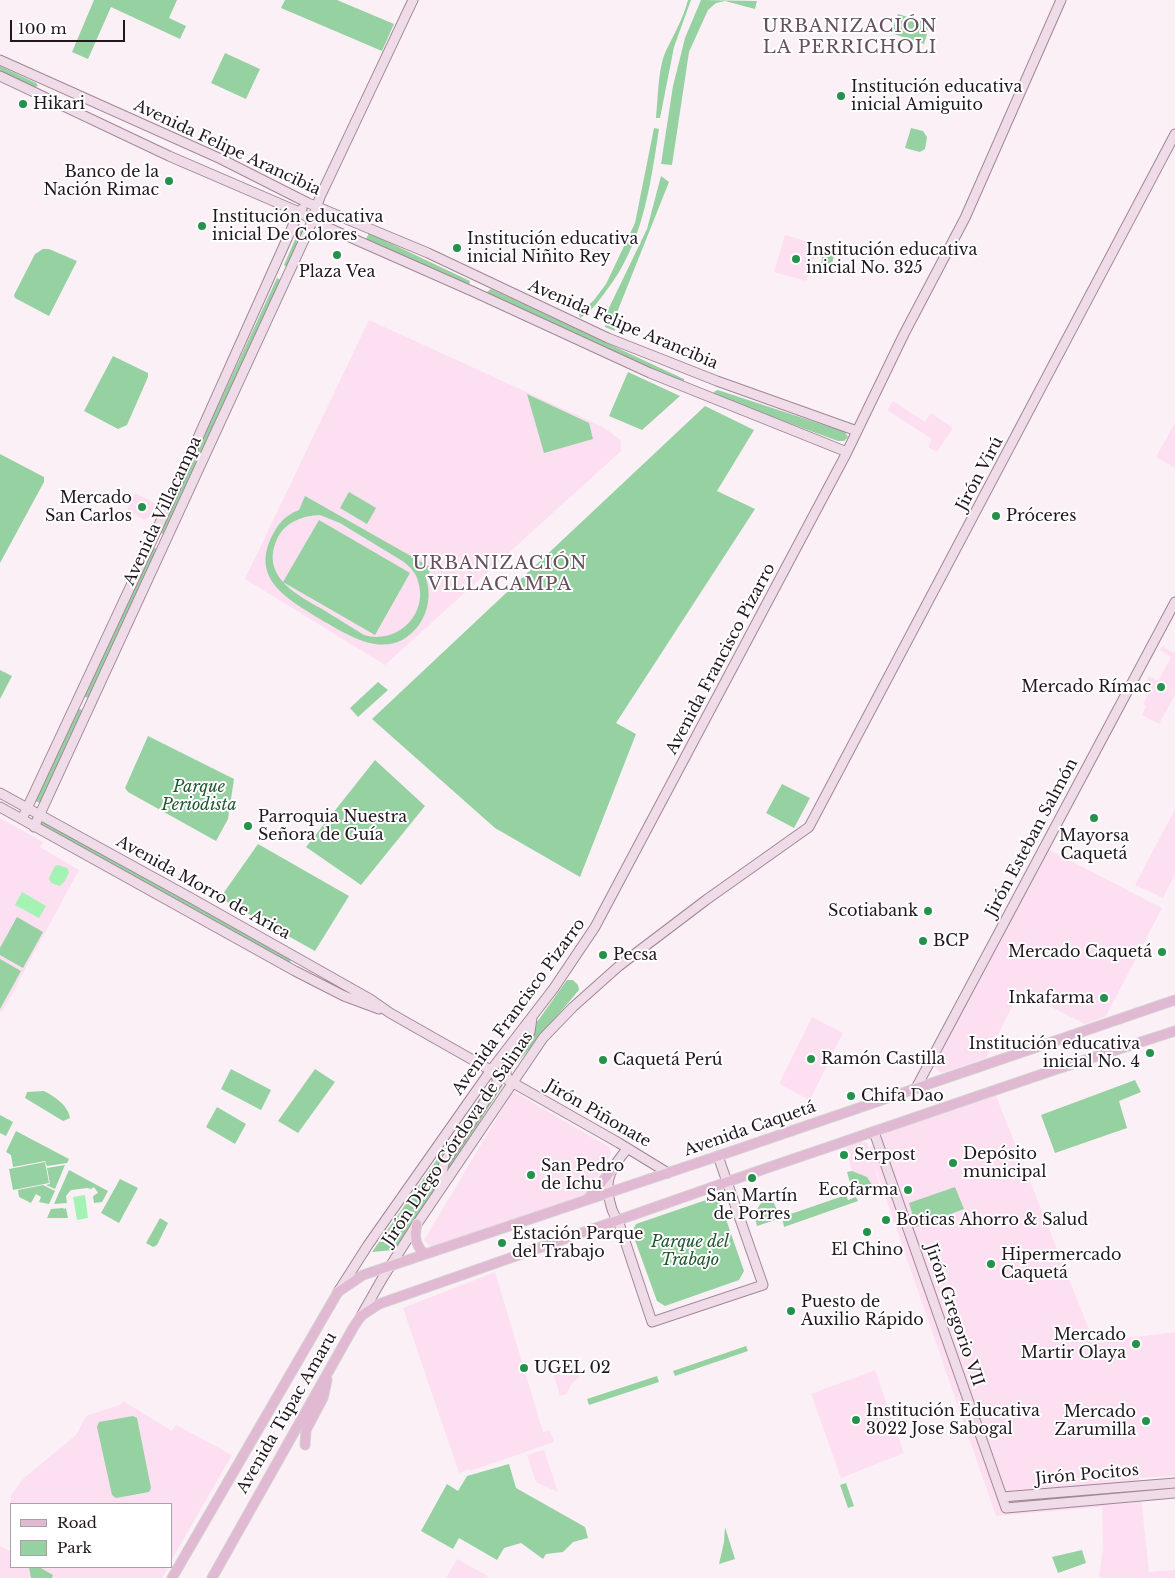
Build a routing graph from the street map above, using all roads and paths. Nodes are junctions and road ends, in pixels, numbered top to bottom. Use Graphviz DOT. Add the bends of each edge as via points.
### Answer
graph roads {
  1 [pos="413,0"];
  2 [pos="1061,0"];
  3 [pos="0,60"];
  4 [pos="0,76"];
  5 [pos="1175,134"];
  6 [pos="312,205"];
  7 [pos="299,212"];
  8 [pos="313,220"];
  9 [pos="857,431"];
  10 [pos="847,452"];
  11 [pos="1175,602"];
  12 [pos="0,793"];
  13 [pos="0,808"];
  14 [pos="26,808"];
  15 [pos="40,815"];
  16 [pos="22,820"];
  17 [pos="34,827"];
  18 [pos="809,827"];
  19 [pos="300,960"];
  20 [pos="295,971"];
  21 [pos="1175,1000"];
  22 [pos="389,1012"];
  23 [pos="532,1017"];
  24 [pos="1175,1031"];
  25 [pos="491,1070"];
  26 [pos="512,1082"];
  27 [pos="916,1088"];
  28 [pos="874,1132"];
  29 [pos="627,1149"];
  30 [pos="718,1156"];
  31 [pos="614,1166"];
  32 [pos="668,1173"];
  33 [pos="727,1182"];
  34 [pos="439,1191"];
  35 [pos="607,1193"];
  36 [pos="587,1200"];
  37 [pos="618,1220"];
  38 [pos="417,1224"];
  39 [pos="425,1254"];
  40 [pos="391,1264"];
  41 [pos="338,1292"];
  42 [pos="361,1316"];
  43 [pos="329,1370"];
  44 [pos="304,1445"];
  45 [pos="1175,1483"];
  46 [pos="1175,1493"];
  47 [pos="1002,1498"];
  48 [pos="1006,1508"];
  49 [pos="172,1578"];
  50 [pos="212,1578"];
  1 -- 6 [label="main road" via="320,197"];
  2 -- 9 [label="main road, Avenida Francisco Pizarro" via="965,218"];
  3 -- 6 [label="main road, Avenida Felipe Arancibia" via="221,159"];
  4 -- 7 [label="main road, Avenida Felipe Arancibia" via="169,156"];
  5 -- 18 [label="main road, Jirón Virú"];
  6 -- 7 [label="main road, Avenida Villacampa"];
  6 -- 8 [label="main road, Avenida Villacampa"];
  6 -- 9 [label="main road, Avenida Felipe Arancibia" via="428,253 668,363"];
  7 -- 8 [label="main road, Avenida Felipe Arancibia"];
  7 -- 14 [label="main road, Avenida Villacampa" via="154,536"];
  8 -- 10 [label="main road, Avenida Felipe Arancibia" via="650,373"];
  8 -- 15 [label="main road, Avenida Villacampa"];
  9 -- 10 [label="main road, Avenida Francisco Pizarro"];
  10 -- 23 [label="main road, Avenida Francisco Pizarro" via="598,921"];
  11 -- 27 [label="main road, Jirón Esteban Salmón"];
  12 -- 14 [label="main road, Avenida Morro de Arica"];
  13 -- 16 [label="main road, Avenida Morro de Arica"];
  14 -- 15 [label="main road, Avenida Morro de Arica"];
  14 -- 16 [label="main road, Avenida Villacampa"];
  15 -- 17 [label="main road, Avenida Villacampa"];
  15 -- 19 [label="main road, Avenida Morro de Arica"];
  16 -- 17 [label="main road, Avenida Morro de Arica"];
  17 -- 20 [label="main road, Avenida Morro de Arica"];
  18 -- 26 [label="main road, Jirón Diego Córdova de Salinas" via="706,900 598,983 543,1038"];
  19 -- 20 [label="main road"];
  19 -- 22 [label="main road, Avenida Morro de Arica"];
  20 -- 22 [label="main road, Avenida Morro de Arica" via="344,996"];
  21 -- 27 [label="main road, Avenida Caquetá"];
  22 -- 25 [label="main road, Avenida Morro de Arica"];
  23 -- 25 [label="main road, Avenida Francisco Pizarro"];
  23 -- 26 [label="main road" via="530,1032 506,1070 506,1077"];
  24 -- 28 [label="main road"];
  25 -- 26 [label="main road, Jirón Piñonate"];
  25 -- 34 [label="main road" via="497,1076 497,1083 444,1163"];
  25 -- 41 [label="main road, Avenida Francisco Pizarro"];
  26 -- 29 [label="main road, Jirón Piñonate"];
  26 -- 34 [label="main road, Jirón Diego Córdova de Salinas"];
  27 -- 30 [label="main road, Avenida Caquetá"];
  28 -- 33 [label="main road"];
  28 -- 47 [label="main road, Jirón Gregorio VII"];
  29 -- 31 [label="main road"];
  29 -- 32 [label="main road, Jirón Piñonate"];
  30 -- 32 [label="main road, Avenida Caquetá"];
  30 -- 33 [label="main road"];
  31 -- 35 [label="main road"];
  31 -- 36 [label="main road"];
  32 -- 35 [label="main road, Avenida Caquetá"];
  33 -- 37 [label="main road"];
  33 -- 37 [label="main road" via="762,1285 652,1322"];
  34 -- 38 [label="main road, Jirón Diego Córdova de Salinas"];
  35 -- 36 [label="main road, Avenida Caquetá"];
  35 -- 37 [label="main road"];
  36 -- 39 [label="main road, Avenida Caquetá"];
  37 -- 42 [label="main road" via="399,1296"];
  38 -- 39 [label="main road" via="416,1241"];
  38 -- 40 [label="main road, Jirón Diego Córdova de Salinas"];
  39 -- 40 [label="main road, Avenida Caquetá"];
  40 -- 41 [label="main road, Avenida Caquetá" via="363,1275"];
  40 -- 42 [label="main road, Avenida Túpac Amaru"];
  41 -- 49 [label="main road, Avenida Túpac Amaru"];
  42 -- 43 [label="main road, Avenida Túpac Amaru"];
  43 -- 44 [label="main road" via="323,1398 306,1430"];
  43 -- 50 [label="main road, Avenida Túpac Amaru"];
  45 -- 47 [label="main road, Jirón Pocitos"];
  46 -- 48 [label="main road, Jirón Pocitos"];
  47 -- 48 [label="main road, Jirón Gregorio VII"];
}
